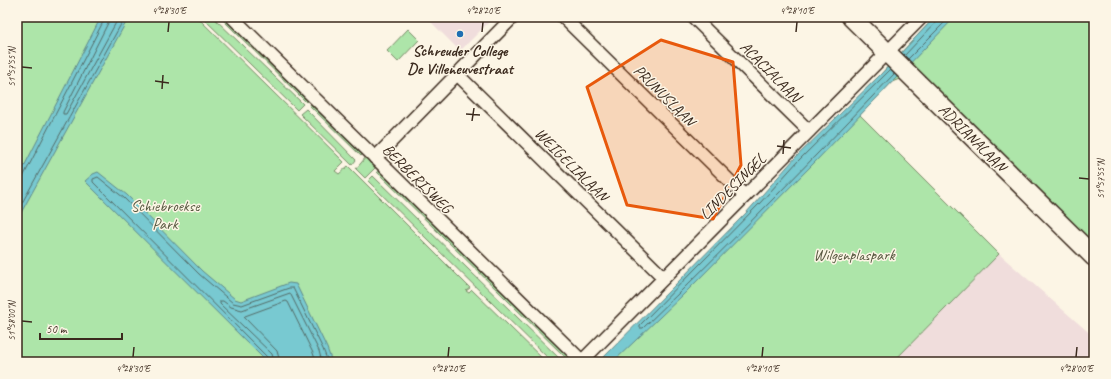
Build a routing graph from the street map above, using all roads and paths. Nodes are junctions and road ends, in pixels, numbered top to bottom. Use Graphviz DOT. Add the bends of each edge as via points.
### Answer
graph roads {
  1 [pos="232,17"];
  2 [pos="513,17"];
  3 [pos="564,17"];
  4 [pos="693,17"];
  5 [pos="852,17"];
  6 [pos="922,17"];
  7 [pos="889,54"];
  8 [pos="457,74"];
  9 [pos="809,131"];
  10 [pos="375,158"];
  11 [pos="745,196"];
  12 [pos="1094,257"];
  13 [pos="664,278"];
  14 [pos="583,361"];
  1 -- 10 [label="street, BERBERISWEG"];
  2 -- 8 [label="street"];
  3 -- 11 [label="street, PRUNUSLAAN"];
  4 -- 9 [label="street, ACACIALAAN"];
  5 -- 7 [label="street, ADRIANALAAN"];
  6 -- 7 [label="street, LINDESINGEL"];
  7 -- 9 [label="street, LINDESINGEL"];
  7 -- 12 [label="street, ADRIANALAAN"];
  8 -- 10 [label="street"];
  8 -- 13 [label="street, WEIGELIALAAN"];
  9 -- 11 [label="street, LINDESINGEL"];
  10 -- 14 [label="street, BERBERISWEG"];
  11 -- 13 [label="street, LINDESINGEL"];
  13 -- 14 [label="street, LINDESINGEL"];
}
